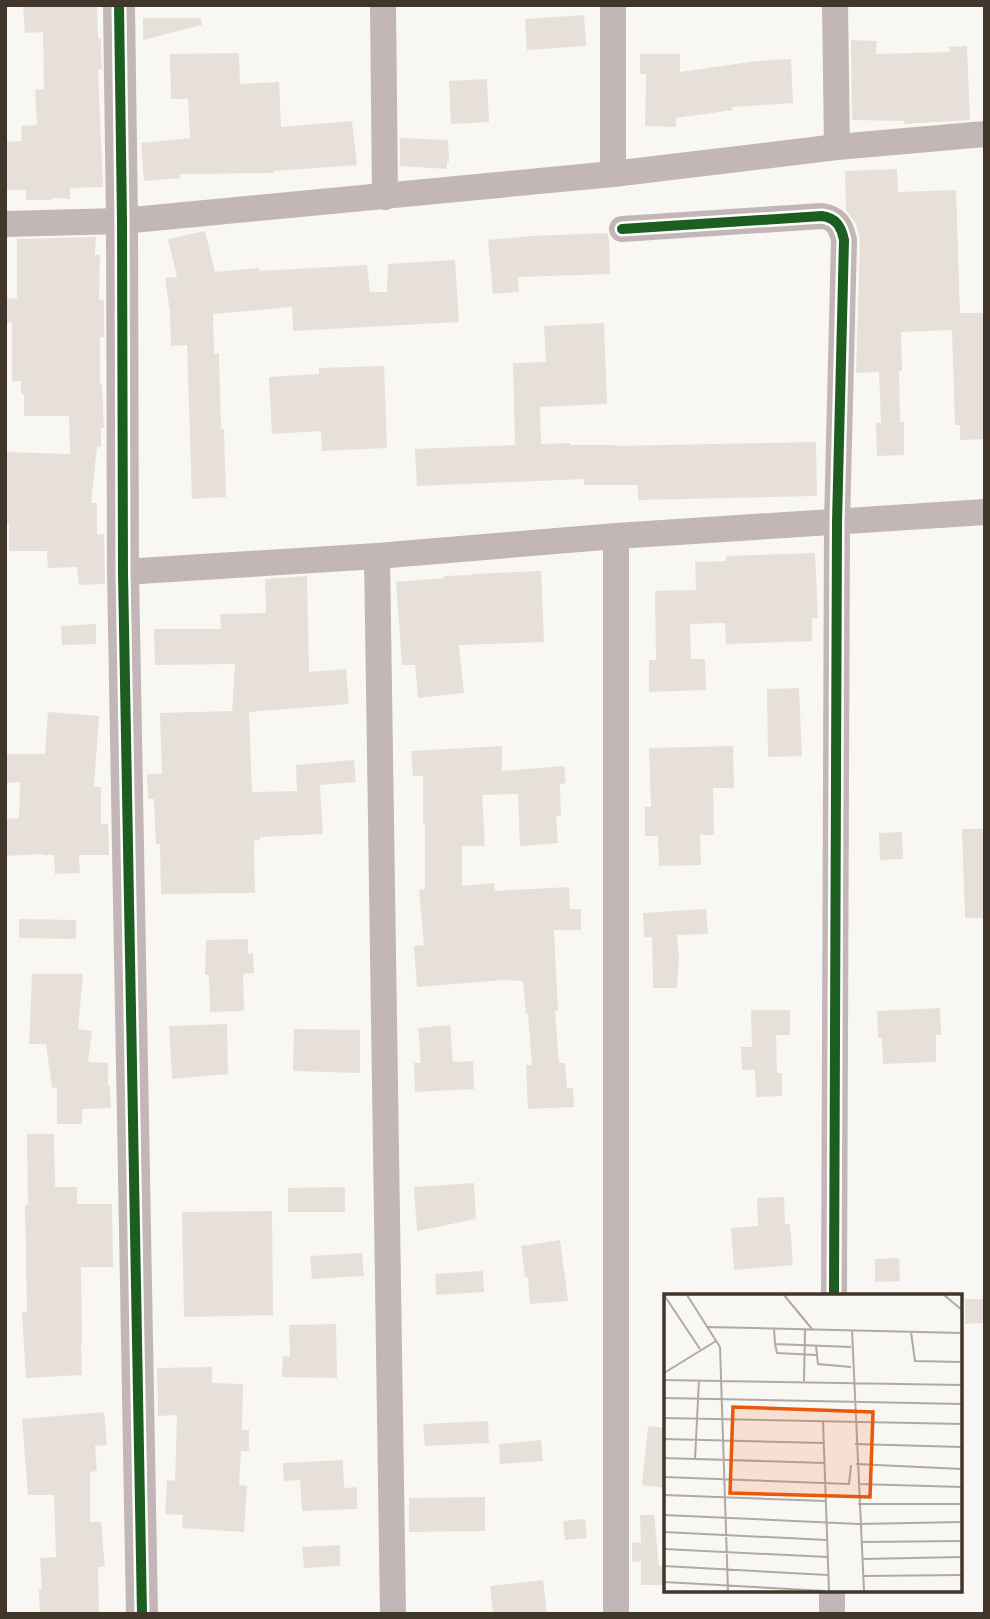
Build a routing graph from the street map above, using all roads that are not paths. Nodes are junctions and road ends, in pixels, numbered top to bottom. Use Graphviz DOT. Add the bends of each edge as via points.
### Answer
graph roads {
  1 [pos="119,5"];
  2 [pos="383,5"];
  3 [pos="613,5"];
  4 [pos="835,5"];
  5 [pos="985,134"];
  6 [pos="837,146"];
  7 [pos="613,174"];
  8 [pos="385,197"];
  9 [pos="122,221"];
  10 [pos="5,224"];
  11 [pos="622,229"];
  12 [pos="985,512"];
  13 [pos="837,522"];
  14 [pos="616,537"];
  15 [pos="377,556"];
  16 [pos="123,572"];
  17 [pos="834,1294"];
  18 [pos="832,1591"];
  19 [pos="142,1614"];
  20 [pos="393,1614"];
  21 [pos="616,1614"];
  22 [pos="832,1614"];
  1 -- 9 [label="street"];
  2 -- 8 [label="street"];
  3 -- 7 [label="street"];
  4 -- 6 [label="street"];
  5 -- 6 [label="street"];
  6 -- 7 [label="street"];
  7 -- 8 [label="street"];
  8 -- 9 [label="street"];
  9 -- 10 [label="street"];
  9 -- 16 [label="street"];
  11 -- 13 [label="street" via="822,216 836,222 844,240"];
  12 -- 13 [label="street"];
  13 -- 14 [label="street"];
  13 -- 17 [label="street"];
  14 -- 15 [label="street"];
  14 -- 21 [label="street"];
  15 -- 16 [label="street"];
  15 -- 20 [label="street"];
  16 -- 19 [label="street"];
  18 -- 22 [label="street"];
}
